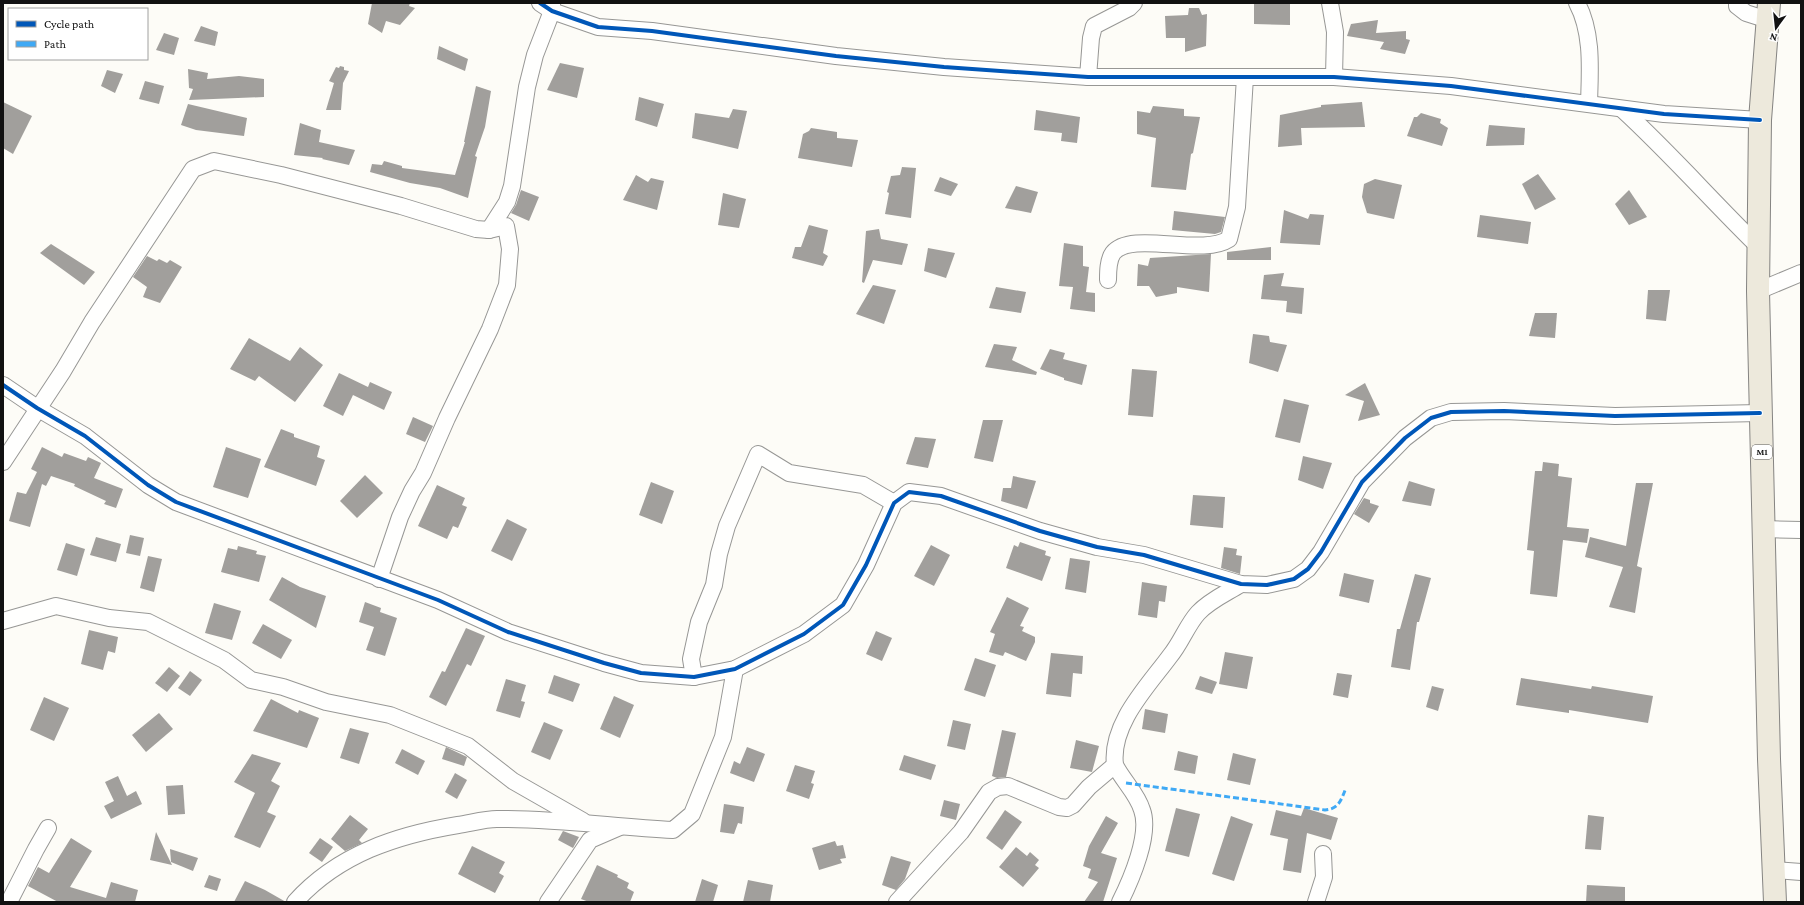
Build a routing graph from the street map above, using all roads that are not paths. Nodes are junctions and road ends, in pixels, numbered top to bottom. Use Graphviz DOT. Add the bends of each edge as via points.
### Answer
graph roads {
  1 [pos="1134,3"];
  2 [pos="1330,3"];
  3 [pos="1577,3"];
  4 [pos="1737,3"];
  5 [pos="548,6"];
  6 [pos="1768,12"];
  7 [pos="1088,77"];
  8 [pos="1245,77"];
  9 [pos="1334,77"];
  10 [pos="1589,103"];
  11 [pos="1622,110"];
  12 [pos="1760,120"];
  13 [pos="506,202"];
  14 [pos="506,226"];
  15 [pos="489,230"];
  16 [pos="1758,246"];
  17 [pos="1801,273"];
  18 [pos="1108,280"];
  19 [pos="1758,291"];
  20 [pos="3,386"];
  21 [pos="37,408"];
  22 [pos="1760,413"];
  23 [pos="3,462"];
  24 [pos="894,503"];
  25 [pos="1764,528"];
  26 [pos="1801,530"];
  27 [pos="379,579"];
  28 [pos="1242,584"];
  29 [pos="3,621"];
  30 [pos="735,669"];
  31 [pos="694,677"];
  32 [pos="1115,765"];
  33 [pos="583,821"];
  34 [pos="620,827"];
  35 [pos="48,828"];
  36 [pos="1323,854"];
  37 [pos="1774,870"];
  38 [pos="1801,872"];
  39 [pos="9,902"];
  40 [pos="295,902"];
  41 [pos="548,902"];
  42 [pos="897,902"];
  43 [pos="1120,902"];
  44 [pos="1316,902"];
  45 [pos="1774,902"];
  1 -- 7 [label="street" via="1094,26"];
  2 -- 9 [label="street" via="1335,32"];
  3 -- 10 [label="street" via="1582,14 1591,64"];
  4 -- 6 [label="street" via="1737,6 1746,13"];
  5 -- 7 [label="street" via="598,27 652,31 836,56"];
  5 -- 13 [label="street" via="527,87 518,159"];
  6 -- 12 [label="main road, M1"];
  7 -- 8 [label="street"];
  8 -- 9 [label="street"];
  8 -- 18 [label="street" via="1237,207 1229,239 1209,245 1135,244 1121,247 1113,254"];
  9 -- 10 [label="street" via="1451,86"];
  10 -- 11 [label="street"];
  11 -- 12 [label="street"];
  11 -- 16 [label="street" via="1659,143 1724,214"];
  12 -- 16 [label="main road, M1"];
  13 -- 14 [label="street"];
  13 -- 15 [label="street"];
  14 -- 15 [label="street"];
  14 -- 27 [label="street" via="510,249 507,285 490,329 423,473 412,490"];
  15 -- 21 [label="street" via="462,226 401,206 281,175 214,161 193,169"];
  16 -- 19 [label="main road, M1"];
  17 -- 19 [label="street"];
  19 -- 22 [label="main road, M1"];
  20 -- 21 [label="street"];
  21 -- 23 [label="street"];
  21 -- 27 [label="street" via="85,436 148,485 176,502"];
  22 -- 25 [label="main road, M1"];
  22 -- 28 [label="street" via="1615,416 1504,411 1451,412 1431,418 1405,438 1362,482 1321,552 1308,569 1294,579 1266,585"];
  24 -- 28 [label="street" via="909,492 941,496 1040,531 1097,547 1144,555"];
  24 -- 30 [label="street" via="866,565 843,605 804,634"];
  24 -- 31 [label="street" via="863,484 789,473 758,454 727,526 714,585 699,622 691,659"];
  25 -- 26 [label="street"];
  25 -- 37 [label="main road, M1"];
  27 -- 31 [label="street" via="438,600 508,632 604,663 641,673"];
  28 -- 32 [label="street" via="1206,606 1192,620 1171,656 1129,711 1117,742"];
  29 -- 33 [label="street" via="56,606 109,618 148,622 224,660 251,680 283,687 326,702 390,715 468,746 513,781"];
  30 -- 31 [label="street"];
  30 -- 34 [label="street" via="723,736 692,814 673,830"];
  32 -- 42 [label="street" via="1067,808 1008,786 998,787 990,792 962,832"];
  32 -- 43 [label="street" via="1142,810 1145,824 1140,847"];
  33 -- 34 [label="street"];
  33 -- 40 [label="street" via="496,819 426,830 358,853 324,875"];
  34 -- 41 [label="street" via="590,840"];
  35 -- 39 [label="street"];
  36 -- 44 [label="street" via="1324,877"];
  37 -- 38 [label="street"];
  37 -- 45 [label="main road, M1"];
}
